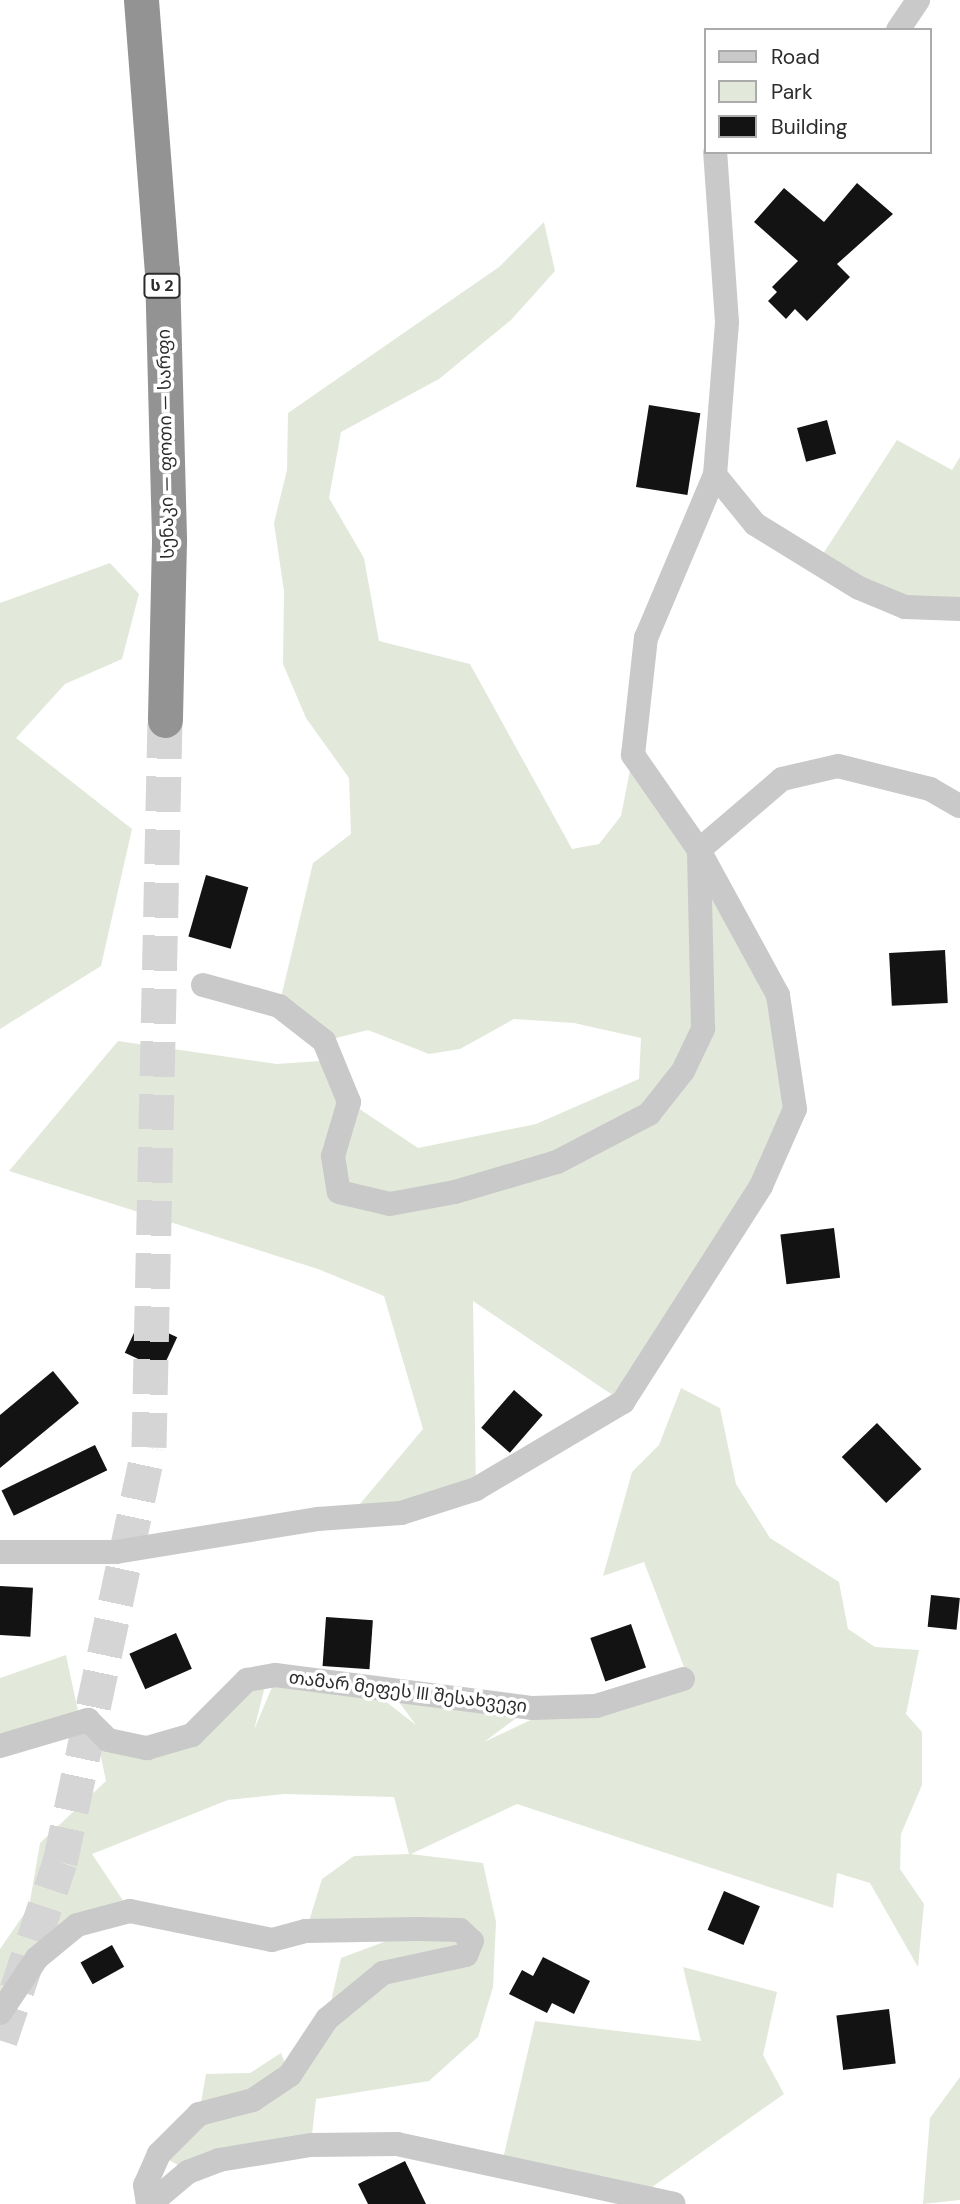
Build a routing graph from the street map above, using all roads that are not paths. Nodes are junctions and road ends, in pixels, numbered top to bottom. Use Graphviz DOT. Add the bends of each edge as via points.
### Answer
graph roads {
  1 [pos="918,0"];
  2 [pos="143,15"];
  3 [pos="899,28"];
  4 [pos="715,154"];
  5 [pos="715,475"];
  6 [pos="960,609"];
  7 [pos="165,720"];
  8 [pos="960,806"];
  9 [pos="699,850"];
  10 [pos="203,985"];
  11 [pos="0,1552"];
  12 [pos="683,1679"];
  13 [pos="0,1746"];
  14 [pos="0,2013"];
  15 [pos="149,2204"];
  16 [pos="674,2204"];
  1 -- 3 [label="street"];
  2 -- 7 [label="highway, სენაკი — ფოთი — სარფი / ს 2" via="162,270 169,541"];
  4 -- 5 [label="street" via="727,323"];
  5 -- 6 [label="street" via="755,524 859,589 905,607"];
  5 -- 9 [label="street" via="646,638 633,755"];
  8 -- 9 [label="street" via="930,789 838,766 782,779"];
  9 -- 10 [label="street" via="703,1029 683,1071 649,1114 557,1162 455,1192 390,1204 339,1192 333,1156 349,1102 324,1041 279,1006"];
  9 -- 11 [label="street" via="778,995 795,1109 761,1186 623,1402 476,1489 401,1513 318,1519 116,1552"];
  12 -- 13 [label="street, თამარ მეფეს III შესახვევი" via="596,1706 533,1708 275,1675 247,1680 219,1714 192,1735 147,1748 108,1740 88,1720"];
  14 -- 15 [label="street" via="37,1958 77,1925 130,1911 272,1940 306,1931 419,1929 460,1930 472,1941 466,1955 383,1973 327,2019 290,2075 253,2100 200,2114 159,2154 145,2185"];
  15 -- 16 [label="street" via="188,2172 219,2160 312,2145 397,2144"];
}
